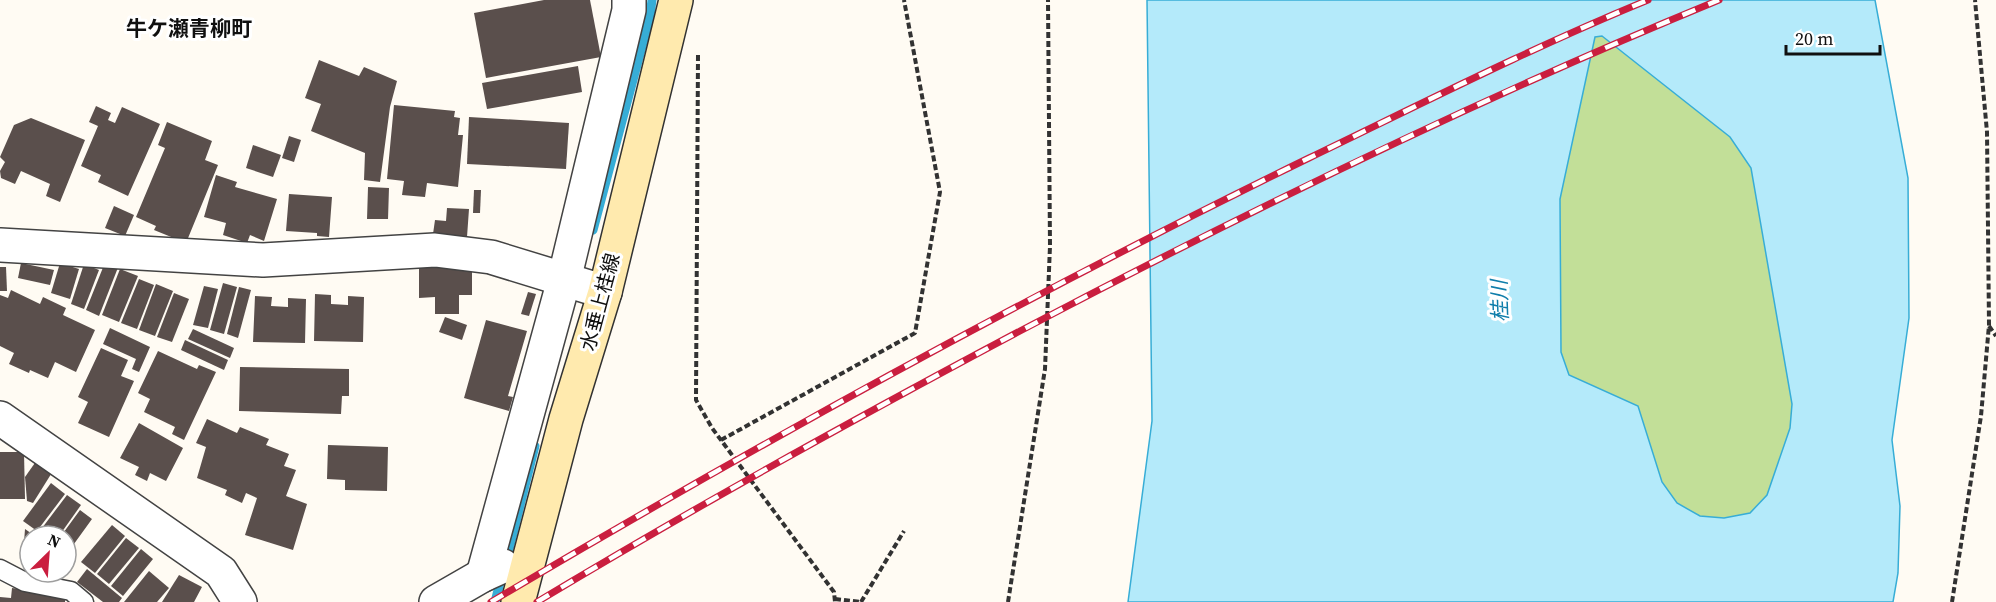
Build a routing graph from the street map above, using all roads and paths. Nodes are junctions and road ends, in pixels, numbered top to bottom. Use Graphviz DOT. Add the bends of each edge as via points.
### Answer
graph roads {
  1 [pos="630,0"];
  2 [pos="676,0"];
  3 [pos="904,0"];
  4 [pos="1048,0"];
  5 [pos="1975,0"];
  6 [pos="698,53"];
  7 [pos="0,245"];
  8 [pos="566,280"];
  9 [pos="601,291"];
  10 [pos="1989,325"];
  11 [pos="1996,336"];
  12 [pos="0,418"];
  13 [pos="721,440"];
  14 [pos="904,531"];
  15 [pos="529,555"];
  16 [pos="0,569"];
  17 [pos="483,575"];
  18 [pos="835,601"];
  19 [pos="84,602"];
  20 [pos="240,602"];
  21 [pos="436,602"];
  22 [pos="518,602"];
  23 [pos="861,602"];
  24 [pos="1008,602"];
  25 [pos="1952,602"];
  1 -- 8 [label="street"];
  2 -- 9 [label="main road, 水垂上桂線"];
  3 -- 13 [label="path" via="940,192 915,333"];
  4 -- 24 [label="path" via="1050,246 1045,369"];
  5 -- 10 [label="path" via="1987,132"];
  6 -- 13 [label="path" via="696,400"];
  7 -- 8 [label="street" via="263,261 435,250 491,257"];
  8 -- 9 [label="street"];
  8 -- 17 [label="street"];
  9 -- 15 [label="main road, 水垂上桂線"];
  10 -- 11 [label="path"];
  10 -- 25 [label="path" via="1981,416"];
  12 -- 20 [label="street" via="221,572"];
  13 -- 18 [label="path" via="834,592"];
  14 -- 23 [label="path"];
  15 -- 17 [label="street"];
  15 -- 22 [label="main road, 水垂上桂線"];
  16 -- 19 [label="lane" via="25,582 71,591"];
  17 -- 21 [label="street"];
  18 -- 23 [label="path"];
}
